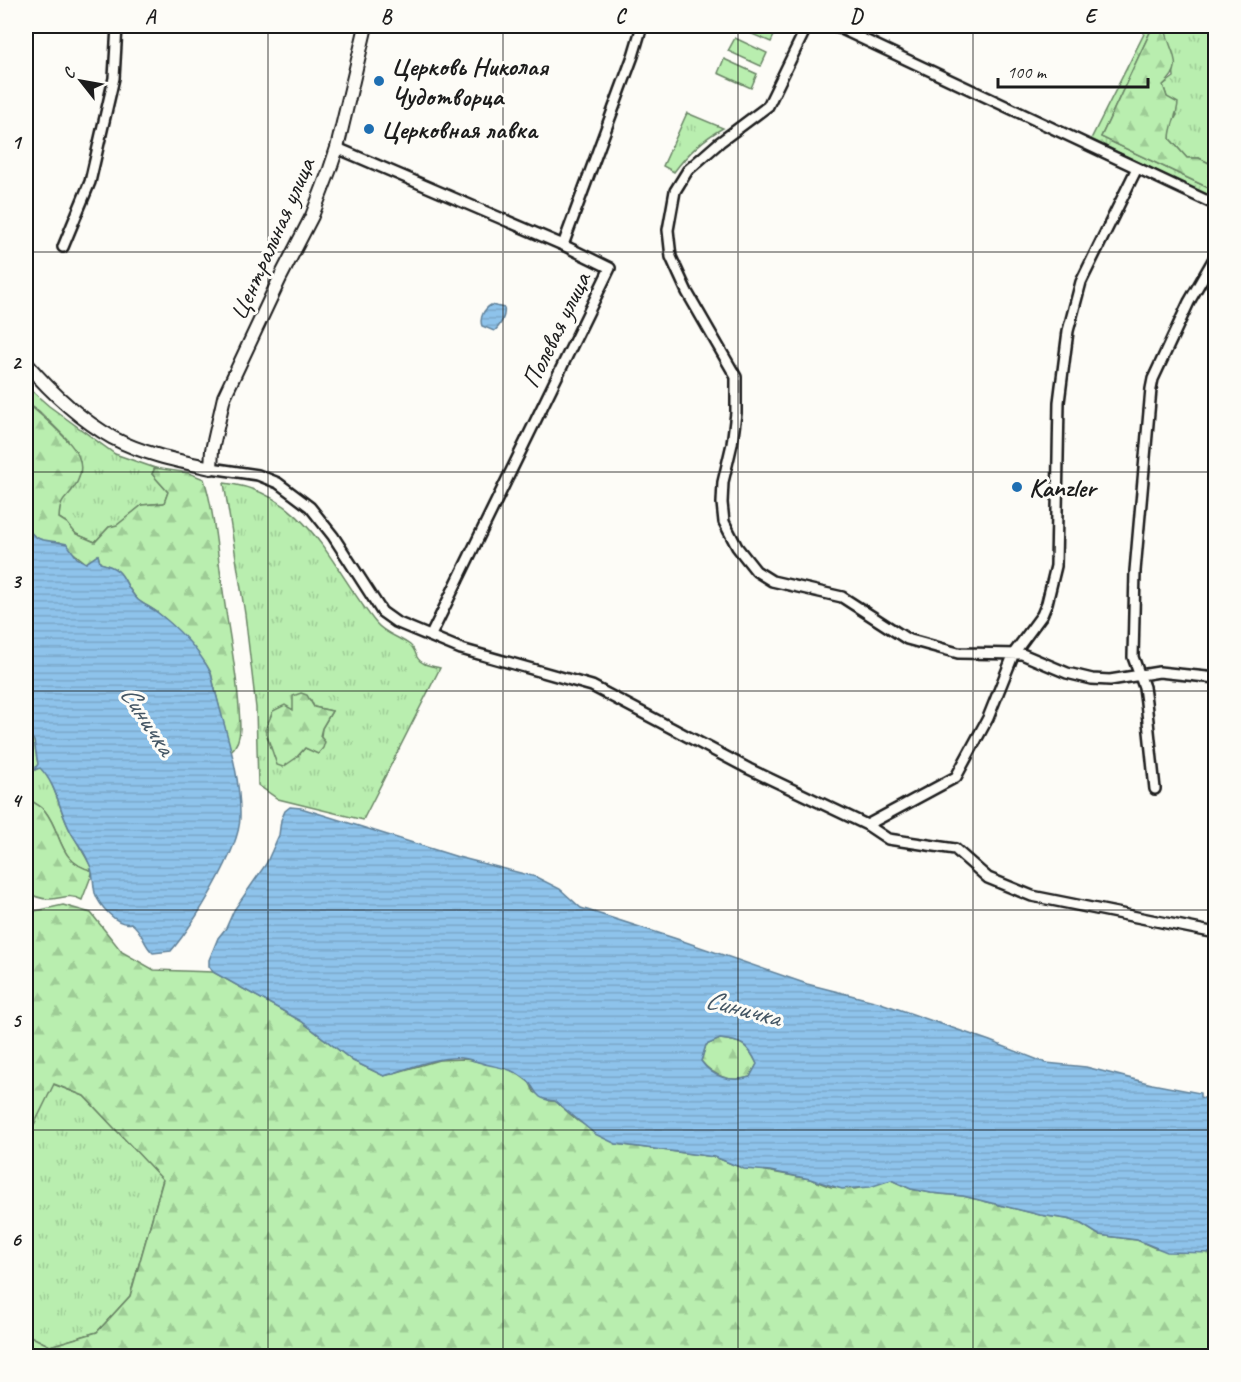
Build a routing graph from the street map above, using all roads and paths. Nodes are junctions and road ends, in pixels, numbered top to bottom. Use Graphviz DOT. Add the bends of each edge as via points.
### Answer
graph roads {
  1 [pos="117,26"];
  2 [pos="366,26"];
  3 [pos="642,26"];
  4 [pos="807,26"];
  5 [pos="835,26"];
  6 [pos="337,148"];
  7 [pos="1137,168"];
  8 [pos="1215,205"];
  9 [pos="63,246"];
  10 [pos="563,246"];
  11 [pos="1215,255"];
  12 [pos="26,363"];
  13 [pos="211,468"];
  14 [pos="431,635"];
  15 [pos="1014,653"];
  16 [pos="1140,675"];
  17 [pos="1215,678"];
  18 [pos="1155,789"];
  19 [pos="867,825"];
  20 [pos="1215,933"];
  1 -- 9 [label="street" via="114,78 90,182"];
  2 -- 6 [label="street, Центральная улица"];
  3 -- 10 [label="street, Полевая улица"];
  4 -- 15 [label="street" via="768,106 688,170 675,191 668,230 671,257 687,292 736,377 735,423 723,482 724,522 747,561 772,581 842,597 907,639 958,653"];
  5 -- 7 [label="street"];
  6 -- 10 [label="street"];
  6 -- 13 [label="street, Центральная улица" via="312,216 224,397"];
  7 -- 8 [label="street"];
  7 -- 15 [label="street" via="1087,270 1068,331 1059,402 1056,566 1042,615"];
  10 -- 14 [label="street, Полевая улица" via="610,268"];
  11 -- 16 [label="street" via="1151,389 1135,570 1134,657"];
  12 -- 13 [label="street" via="62,399 114,438 165,458"];
  13 -- 14 [label="street" via="258,475 295,494 333,536 382,612 396,622"];
  14 -- 19 [label="street" via="461,649 592,686 749,769"];
  15 -- 16 [label="street" via="1090,678 1110,680"];
  15 -- 19 [label="street" via="988,718 956,777"];
  16 -- 17 [label="street" via="1159,672"];
  16 -- 18 [label="street"];
  19 -- 20 [label="street" via="888,839 955,849 988,878 1032,896"];
}
